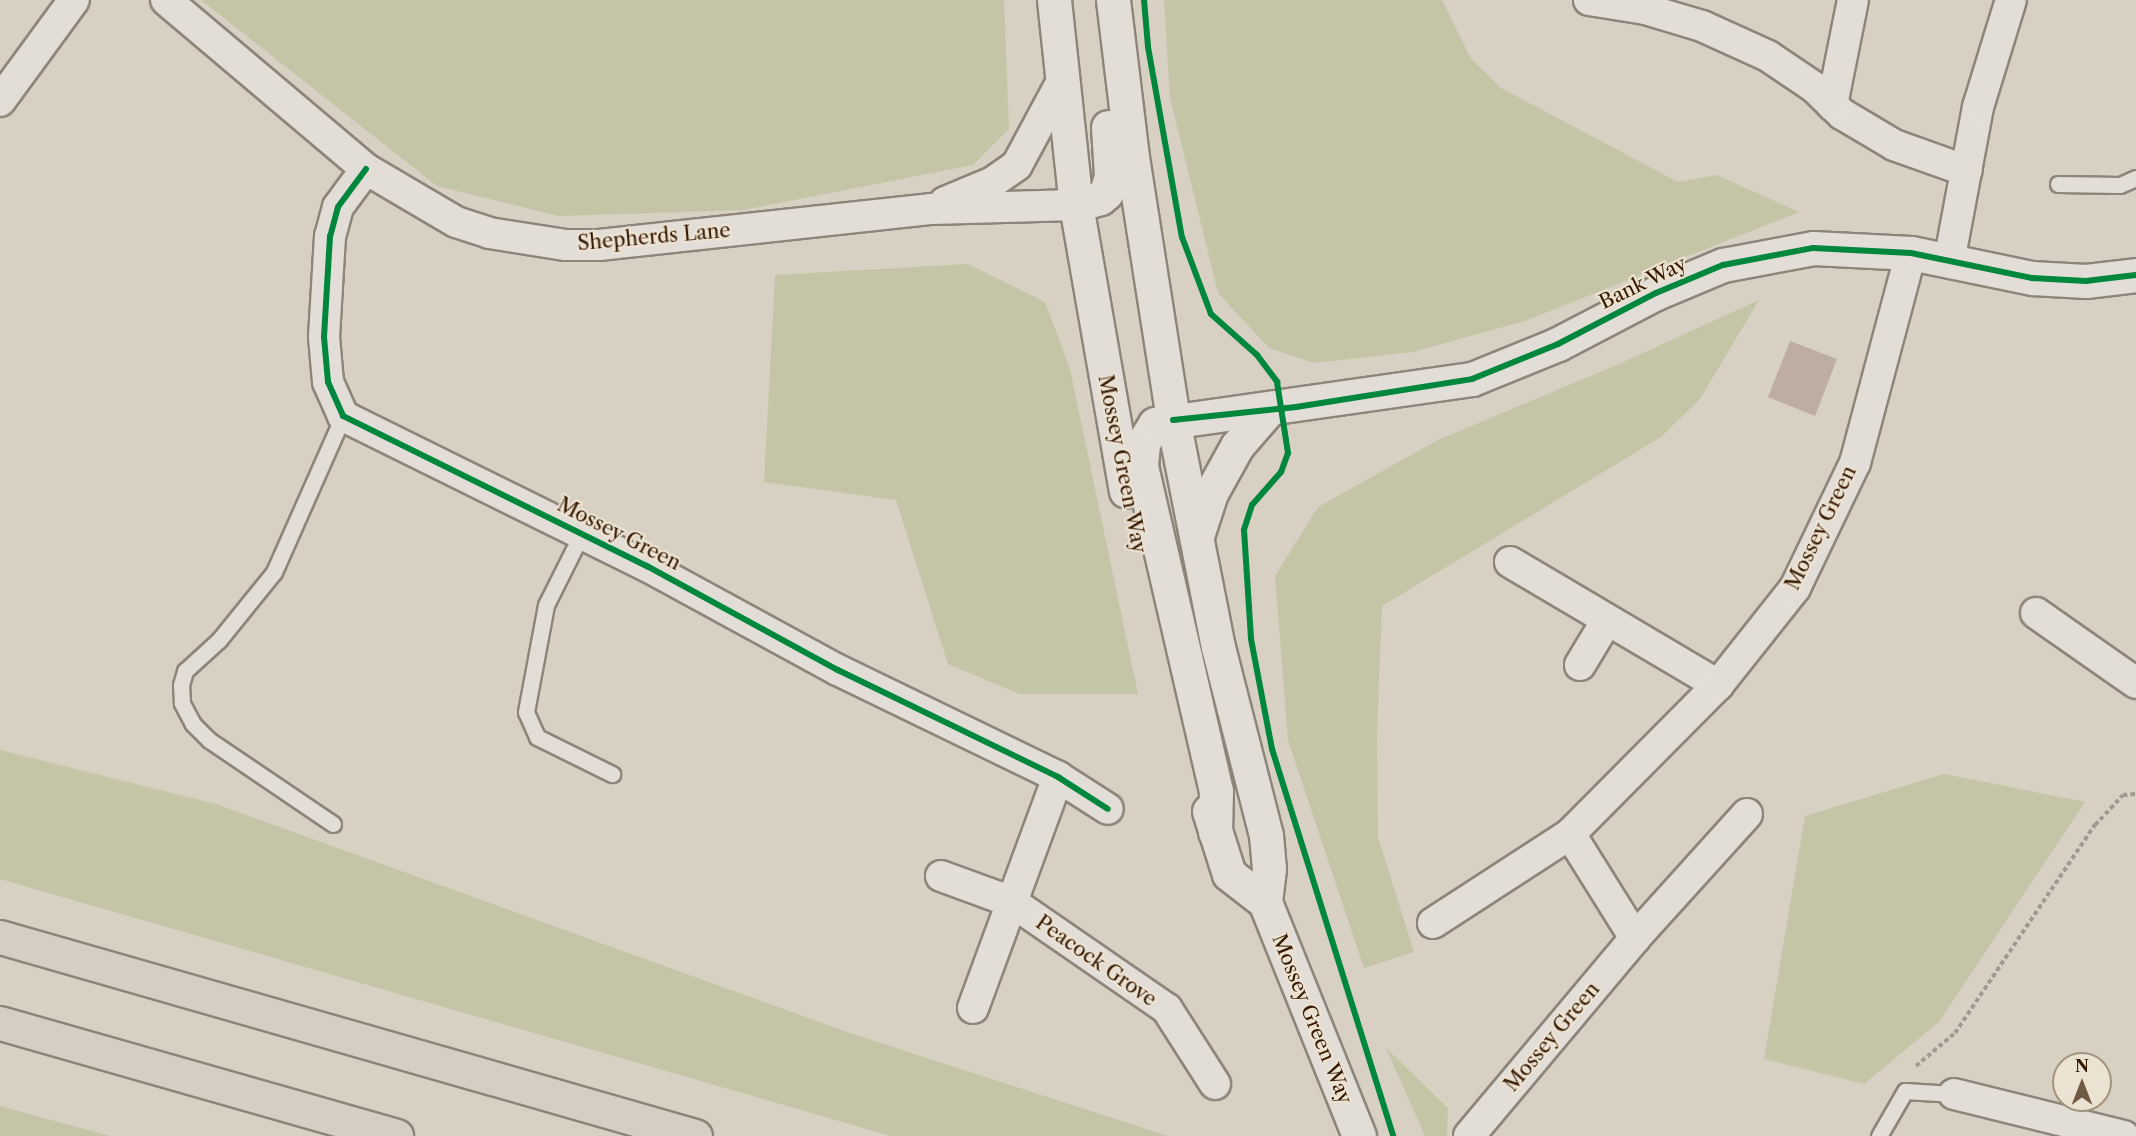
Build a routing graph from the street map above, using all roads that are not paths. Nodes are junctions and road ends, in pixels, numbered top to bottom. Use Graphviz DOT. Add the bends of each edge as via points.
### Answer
graph roads {
  1 [pos="74,0"];
  2 [pos="166,0"];
  3 [pos="1054,0"];
  4 [pos="1093,0"];
  5 [pos="1113,0"];
  6 [pos="1589,0"];
  7 [pos="1852,0"];
  8 [pos="2011,0"];
  9 [pos="1061,83"];
  10 [pos="0,100"];
  11 [pos="1832,105"];
  12 [pos="366,169"];
  13 [pos="1967,171"];
  14 [pos="2136,178"];
  15 [pos="2058,184"];
  16 [pos="1077,205"];
  17 [pos="932,209"];
  18 [pos="1911,254"];
  19 [pos="1949,261"];
  20 [pos="2136,275"];
  21 [pos="1269,409"];
  22 [pos="343,416"];
  23 [pos="1173,420"];
  24 [pos="582,533"];
  25 [pos="1196,540"];
  26 [pos="1510,562"];
  27 [pos="2036,613"];
  28 [pos="1607,620"];
  29 [pos="1580,665"];
  30 [pos="2136,683"];
  31 [pos="1718,685"];
  32 [pos="612,774"];
  33 [pos="1058,777"];
  34 [pos="1108,809"];
  35 [pos="1747,814"];
  36 [pos="333,824"];
  37 [pos="1215,832"];
  38 [pos="1570,834"];
  39 [pos="941,876"];
  40 [pos="1012,902"];
  41 [pos="1265,902"];
  42 [pos="1433,923"];
  43 [pos="0,937"];
  44 [pos="1635,938"];
  45 [pos="973,1008"];
  46 [pos="0,1023"];
  47 [pos="1215,1084"];
  48 [pos="1954,1094"];
  49 [pos="396,1136"];
  50 [pos="696,1136"];
  51 [pos="1359,1136"];
  52 [pos="1469,1136"];
  53 [pos="1879,1136"];
  54 [pos="2124,1136"];
  1 -- 10 [label="street"];
  2 -- 12 [label="street, Shepherds Lane"];
  3 -- 9 [label="main road, Mossey Green Way"];
  4 -- 16 [label="main road" via="1111,175 1106,193"];
  5 -- 23 [label="main road, Mossey Green Way" via="1133,169"];
  6 -- 11 [label="street" via="1646,9 1702,26 1768,56"];
  7 -- 11 [label="street"];
  8 -- 13 [label="street" via="1978,107"];
  9 -- 16 [label="main road, Mossey Green Way"];
  9 -- 17 [label="street" via="1017,165 993,182"];
  11 -- 13 [label="street" via="1894,145"];
  12 -- 17 [label="street, Shepherds Lane" via="456,222 519,240 566,245 599,245"];
  12 -- 22 [label="street" via="338,207 330,236 324,337 328,382"];
  13 -- 19 [label="street"];
  14 -- 15 [label="lane" via="2120,185"];
  16 -- 17 [label="street, Shepherds Lane"];
  16 -- 37 [label="main road, Mossey Green Way" via="1134,533"];
  18 -- 19 [label="main road, Bank Way"];
  18 -- 21 [label="main road, Bank Way" via="1813,248 1723,265 1656,292 1558,344 1472,379"];
  18 -- 31 [label="street, Mossey Green" via="1855,463 1795,588"];
  19 -- 20 [label="main road, Bank Way" via="2032,278 2086,281"];
  21 -- 23 [label="main road, Bank Way"];
  21 -- 25 [label="main road" via="1237,446 1211,493"];
  22 -- 24 [label="street, Mossey Green"];
  22 -- 36 [label="lane" via="274,572 219,640 184,671 181,685 182,704 193,724 209,740"];
  23 -- 25 [label="main road, Mossey Green Way"];
  23 -- 37 [label="main road, Bank Way" via="1158,422 1149,429 1140,459 1216,791"];
  24 -- 32 [label="lane" via="546,605 526,712 537,737"];
  24 -- 33 [label="street, Mossey Green" via="838,670"];
  25 -- 41 [label="main road, Mossey Green Way" via="1218,647 1266,835 1269,869"];
  26 -- 28 [label="street"];
  27 -- 30 [label="street"];
  28 -- 29 [label="street"];
  28 -- 31 [label="street"];
  31 -- 38 [label="street, Mossey Green"];
  33 -- 34 [label="street, Mossey Green"];
  33 -- 40 [label="street, Peacock Grove"];
  35 -- 44 [label="street, Mossey Green"];
  37 -- 41 [label="main road, Mossey Green Way" via="1229,874"];
  38 -- 42 [label="street, Mossey Green"];
  38 -- 44 [label="street"];
  39 -- 40 [label="street, Peacock Grove"];
  40 -- 45 [label="street, Peacock Grove"];
  40 -- 47 [label="street, Peacock Grove" via="1167,1009"];
  41 -- 51 [label="main road, Mossey Green Way"];
  43 -- 50 [label="highway"];
  44 -- 52 [label="street, Mossey Green"];
  46 -- 49 [label="highway"];
  48 -- 53 [label="lane" via="1905,1091"];
  48 -- 54 [label="street"];
}
